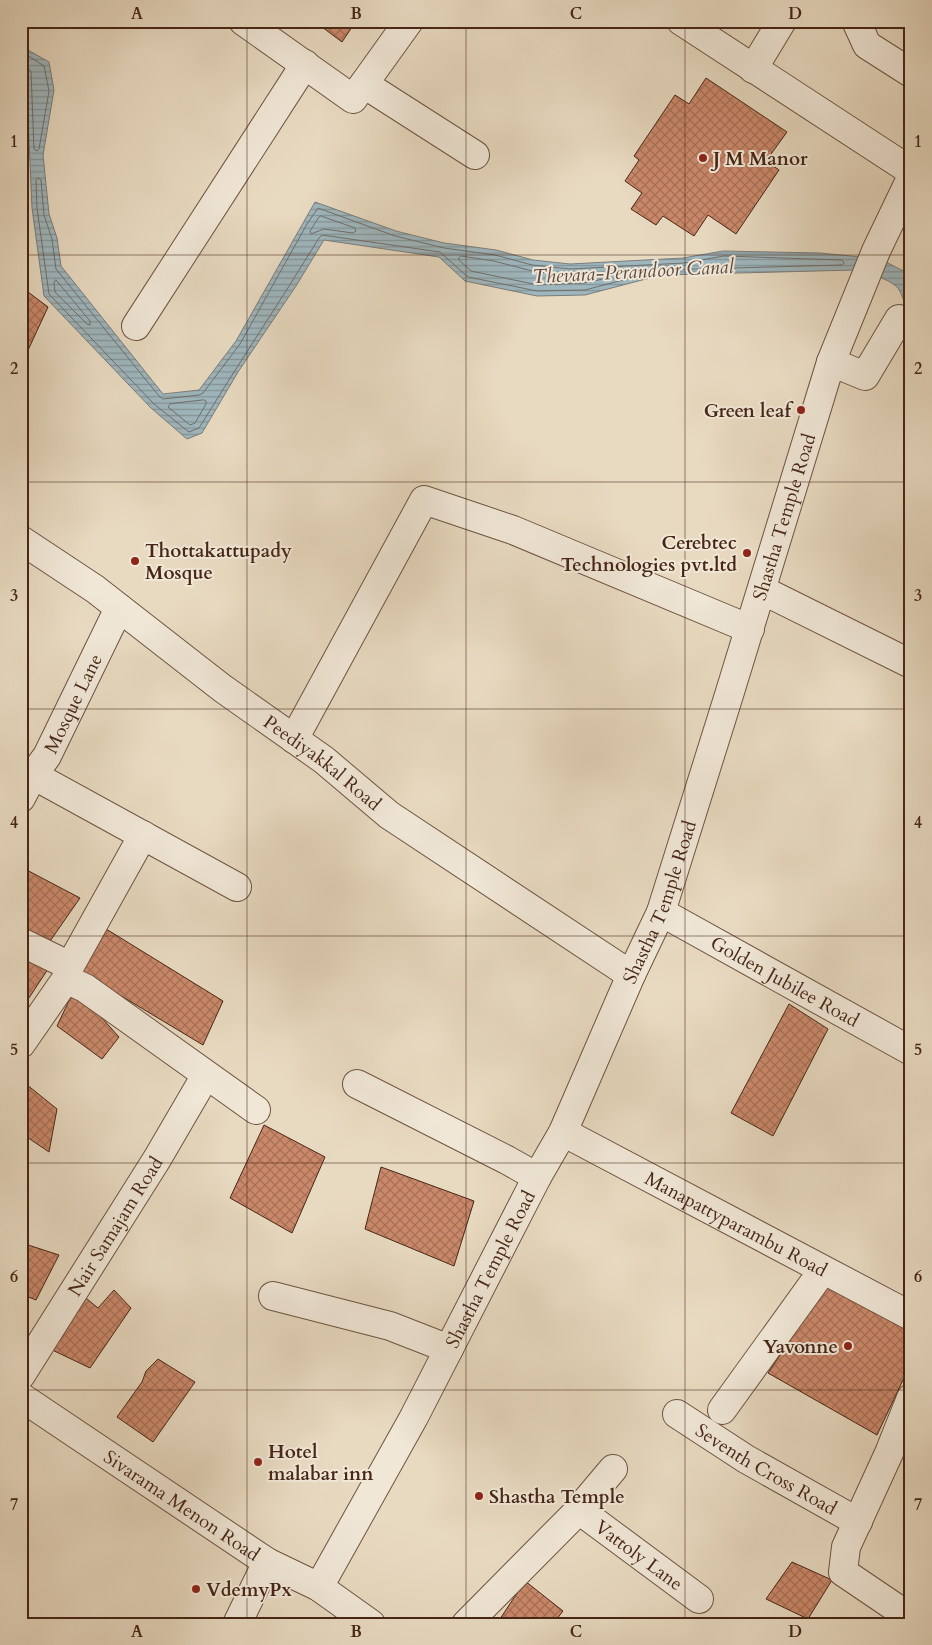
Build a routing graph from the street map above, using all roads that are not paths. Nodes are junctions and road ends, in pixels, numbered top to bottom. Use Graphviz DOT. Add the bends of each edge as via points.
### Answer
graph roads {
  1 [pos="243,21"];
  2 [pos="408,21"];
  3 [pos="681,21"];
  4 [pos="782,21"];
  5 [pos="856,21"];
  6 [pos="305,64"];
  7 [pos="753,68"];
  8 [pos="911,73"];
  9 [pos="364,84"];
  10 [pos="475,155"];
  11 [pos="911,171"];
  12 [pos="911,178"];
  13 [pos="136,326"];
  14 [pos="911,327"];
  15 [pos="831,362"];
  16 [pos="21,540"];
  17 [pos="762,590"];
  18 [pos="119,608"];
  19 [pos="750,629"];
  20 [pos="911,664"];
  21 [pos="294,739"];
  22 [pos="27,786"];
  23 [pos="143,835"];
  24 [pos="237,887"];
  25 [pos="661,912"];
  26 [pos="21,942"];
  27 [pos="631,975"];
  28 [pos="21,1044"];
  29 [pos="911,1051"];
  30 [pos="206,1075"];
  31 [pos="357,1084"];
  32 [pos="256,1110"];
  33 [pos="563,1132"];
  34 [pos="537,1177"];
  35 [pos="823,1270"];
  36 [pos="274,1296"];
  37 [pos="911,1316"];
  38 [pos="449,1349"];
  39 [pos="21,1374"];
  40 [pos="21,1396"];
  41 [pos="911,1398"];
  42 [pos="722,1410"];
  43 [pos="677,1414"];
  44 [pos="613,1470"];
  45 [pos="579,1510"];
  46 [pos="858,1522"];
  47 [pos="267,1562"];
  48 [pos="320,1588"];
  49 [pos="700,1599"];
  50 [pos="911,1618"];
  51 [pos="237,1624"];
  52 [pos="371,1624"];
  53 [pos="466,1624"];
  1 -- 6 [label="street"];
  2 -- 9 [label="street"];
  3 -- 7 [label="street"];
  4 -- 7 [label="street"];
  5 -- 8 [label="street" via="867,45"];
  6 -- 9 [label="street" via="353,99"];
  6 -- 13 [label="street"];
  7 -- 11 [label="street"];
  9 -- 10 [label="street"];
  12 -- 15 [label="street, Shastha Temple Road" via="876,250"];
  14 -- 15 [label="street" via="899,319 865,376"];
  15 -- 17 [label="street, Shastha Temple Road"];
  16 -- 18 [label="street, Peediyakkal Road"];
  17 -- 19 [label="street, Shastha Temple Road"];
  17 -- 20 [label="street"];
  18 -- 21 [label="street, Peediyakkal Road"];
  18 -- 22 [label="street, Mosque Lane" via="47,756"];
  19 -- 21 [label="street" via="513,530 424,500"];
  19 -- 25 [label="street, Shastha Temple Road"];
  21 -- 27 [label="street, Peediyakkal Road" via="390,815"];
  22 -- 23 [label="street"];
  23 -- 24 [label="street"];
  23 -- 26 [label="street" via="70,966"];
  25 -- 27 [label="street, Shastha Temple Road"];
  25 -- 29 [label="street, Golden Jubilee Road"];
  27 -- 33 [label="street, Shastha Temple Road"];
  28 -- 30 [label="street" via="66,979 85,988"];
  30 -- 32 [label="street"];
  30 -- 39 [label="street, Nair Samajam Road" via="157,1160"];
  31 -- 34 [label="street"];
  33 -- 34 [label="street, Shastha Temple Road"];
  33 -- 35 [label="street, Manapattyparambu Road"];
  34 -- 38 [label="street, Shastha Temple Road"];
  35 -- 37 [label="street, Manapattyparambu Road"];
  35 -- 42 [label="street"];
  36 -- 38 [label="street" via="390,1326"];
  38 -- 48 [label="street, Shastha Temple Road"];
  40 -- 47 [label="street, Sivarama Menon Road"];
  41 -- 46 [label="street"];
  43 -- 46 [label="street, Seventh Cross Road" via="746,1459"];
  44 -- 45 [label="street"];
  45 -- 49 [label="street, Vattoly Lane"];
  45 -- 53 [label="street"];
  46 -- 50 [label="street" via="846,1547 842,1572"];
  47 -- 48 [label="street, Sivarama Menon Road"];
  47 -- 51 [label="street"];
  48 -- 52 [label="street, Sivarama Menon Road"];
}
